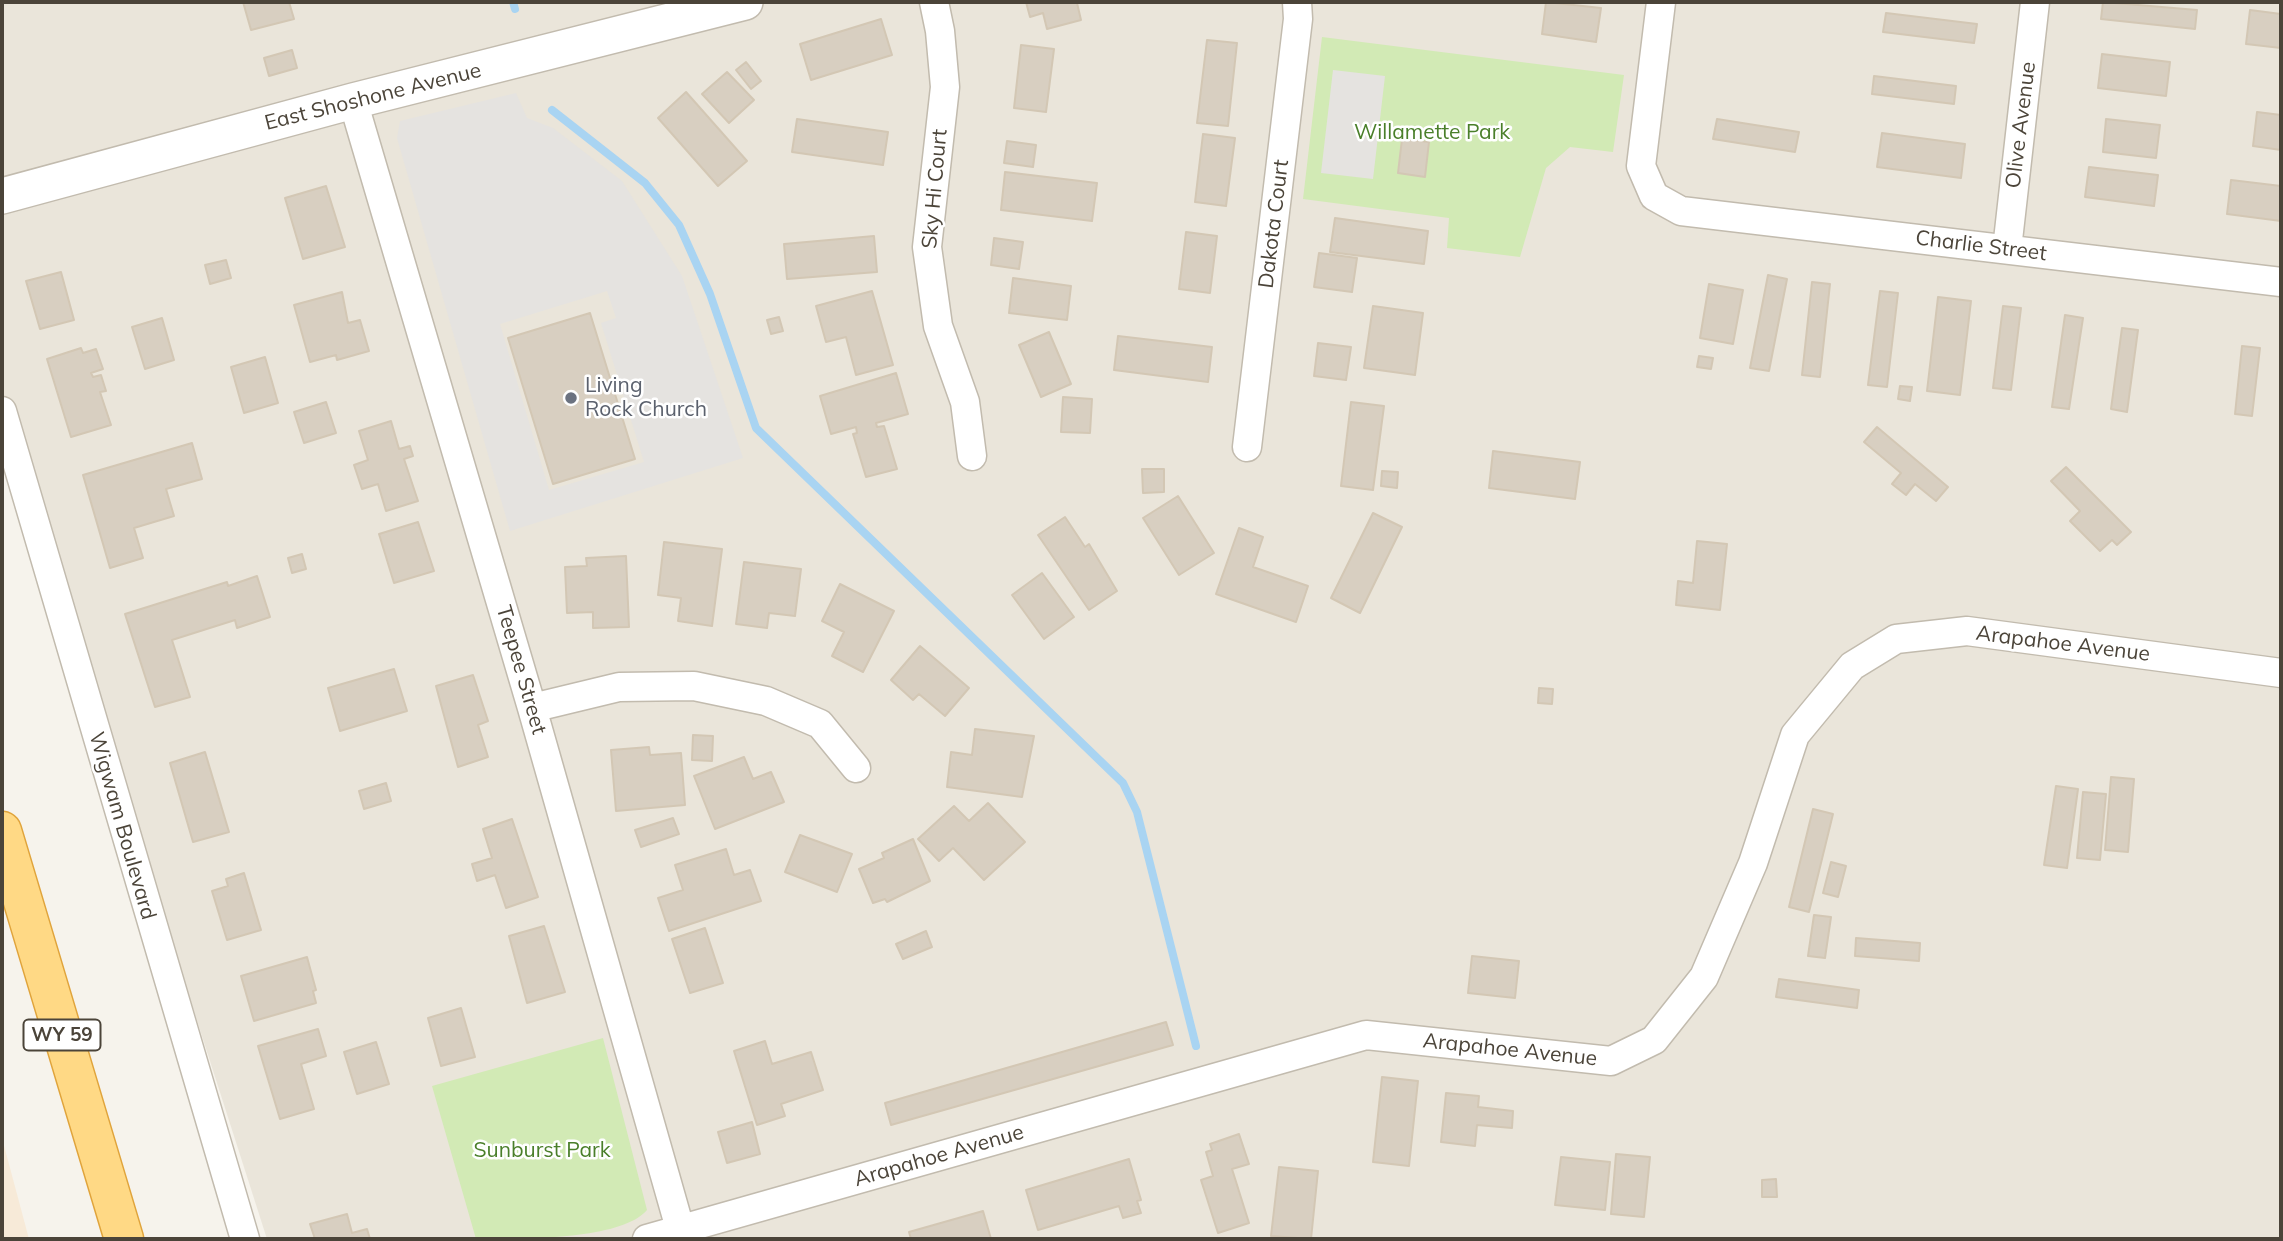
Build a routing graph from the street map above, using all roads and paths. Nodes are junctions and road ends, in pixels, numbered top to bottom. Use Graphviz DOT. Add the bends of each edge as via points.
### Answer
graph roads {
  1 [pos="745,2"];
  2 [pos="934,2"];
  3 [pos="1297,2"];
  4 [pos="1661,2"];
  5 [pos="2035,2"];
  6 [pos="702,8"];
  7 [pos="353,102"];
  8 [pos="2,196"];
  9 [pos="2007,249"];
  10 [pos="2281,282"];
  11 [pos="2,411"];
  12 [pos="1247,447"];
  13 [pos="972,456"];
  14 [pos="2281,673"];
  15 [pos="532,708"];
  16 [pos="856,768"];
  17 [pos="2,831"];
  18 [pos="682,1234"];
  19 [pos="124,1239"];
  20 [pos="245,1239"];
  21 [pos="647,1239"];
  1 -- 6 [label="street, East Shoshone Avenue"];
  2 -- 13 [label="street, Sky Hi Court" via="945,87 927,247 939,326 965,402"];
  3 -- 12 [label="street, Dakota Court"];
  4 -- 9 [label="street, Charlie Street" via="1641,166 1654,196 1681,211"];
  5 -- 9 [label="street, Olive Avenue"];
  6 -- 7 [label="street, East Shoshone Avenue"];
  7 -- 8 [label="street, East Shoshone Avenue"];
  7 -- 15 [label="street, Teepee Street"];
  9 -- 10 [label="street, Charlie Street"];
  11 -- 20 [label="street, Wigwam Boulevard"];
  14 -- 18 [label="street, Arapahoe Avenue" via="1967,631 1896,639 1852,666 1795,735 1754,863 1704,977 1654,1040 1611,1060 1366,1035"];
  15 -- 16 [label="street" via="619,687 694,686 766,701 820,724"];
  15 -- 18 [label="street, Teepee Street"];
  17 -- 19 [label="highway, WY 59"];
  18 -- 21 [label="street, Arapahoe Avenue"];
}
